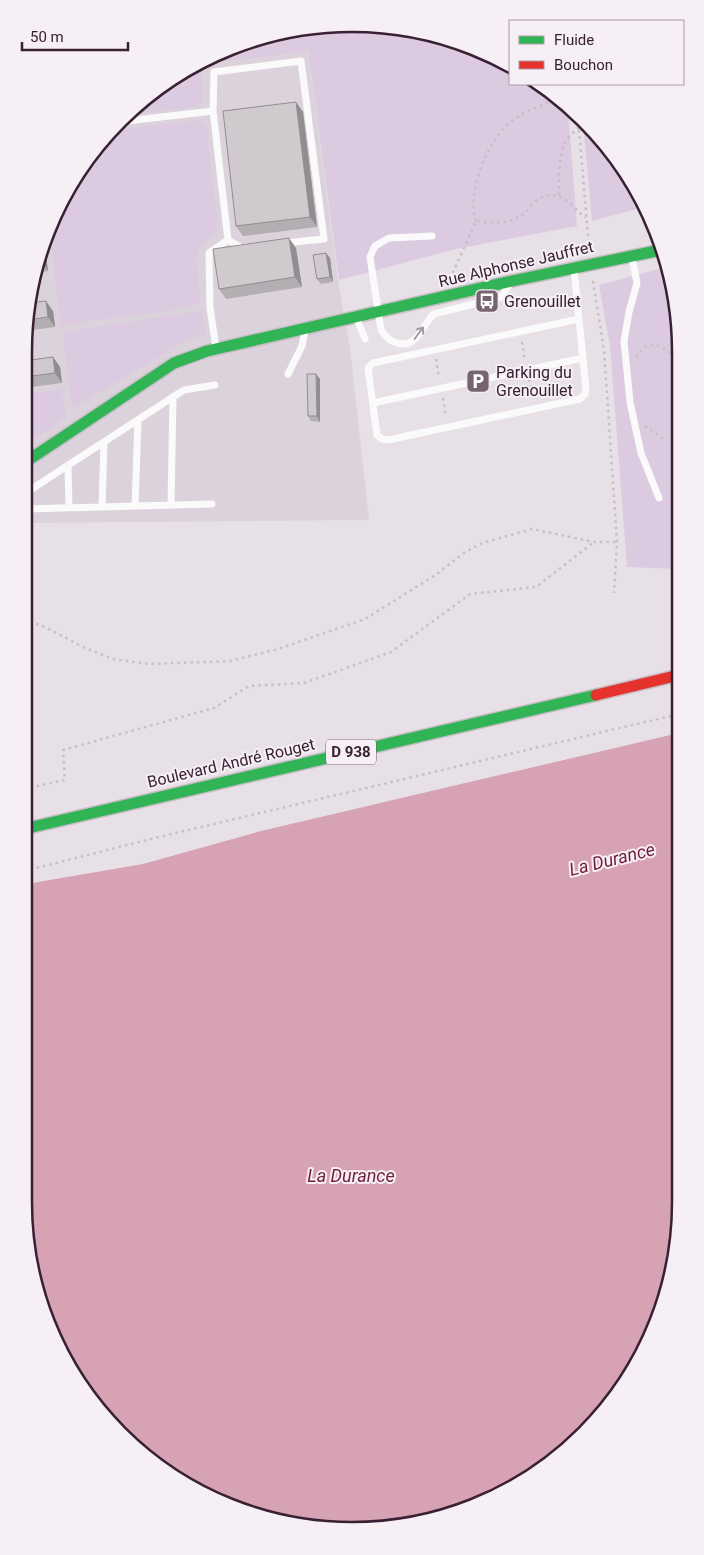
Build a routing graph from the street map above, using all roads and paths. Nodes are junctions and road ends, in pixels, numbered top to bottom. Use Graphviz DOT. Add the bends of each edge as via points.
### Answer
graph roads {
  1 [pos="550,102"];
  2 [pos="213,111"];
  3 [pos="132,120"];
  4 [pos="578,128"];
  5 [pos="559,195"];
  6 [pos="586,219"];
  7 [pos="476,221"];
  8 [pos="432,236"];
  9 [pos="228,240"];
  10 [pos="279,244"];
  11 [pos="252,247"];
  12 [pos="656,251"];
  13 [pos="632,256"];
  14 [pos="590,264"];
  15 [pos="574,267"];
  16 [pos="512,281"];
  17 [pos="446,296"];
  18 [pos="378,312"];
  19 [pos="356,317"];
  20 [pos="579,319"];
  21 [pos="306,328"];
  22 [pos="365,339"];
  23 [pos="398,344"];
  24 [pos="216,349"];
  25 [pos="672,354"];
  26 [pos="400,357"];
  27 [pos="583,358"];
  28 [pos="632,363"];
  29 [pos="288,374"];
  30 [pos="215,385"];
  31 [pos="173,397"];
  32 [pos="373,402"];
  33 [pos="138,420"];
  34 [pos="639,422"];
  35 [pos="666,441"];
  36 [pos="104,442"];
  37 [pos="32,458"];
  38 [pos="68,466"];
  39 [pos="32,489"];
  40 [pos="659,498"];
  41 [pos="212,504"];
  42 [pos="171,505"];
  43 [pos="135,506"];
  44 [pos="102,507"];
  45 [pos="69,508"];
  46 [pos="32,509"];
  47 [pos="594,542"];
  48 [pos="617,542"];
  49 [pos="614,593"];
  50 [pos="32,622"];
  51 [pos="672,677"];
  52 [pos="672,716"];
  53 [pos="32,786"];
  54 [pos="32,827"];
  55 [pos="32,869"];
  1 -- 7 [label="path" via="512,120 487,153 478,180 473,212"];
  2 -- 3 [label="lane"];
  2 -- 9 [label="lane"];
  2 -- 10 [label="lane" via="214,72 301,61 324,238"];
  4 -- 5 [label="path" via="567,138 564,147"];
  4 -- 6 [label="path"];
  5 -- 6 [label="path"];
  5 -- 7 [label="path" via="548,194 520,217 492,223"];
  6 -- 14 [label="path"];
  7 -- 17 [label="path"];
  8 -- 18 [label="lane" via="389,238 375,246 370,257"];
  9 -- 11 [label="lane" via="242,248"];
  9 -- 24 [label="lane" via="209,254 210,308"];
  12 -- 13 [label="street, Rue Alphonse Jauffret"];
  13 -- 14 [label="street, Rue Alphonse Jauffret"];
  13 -- 40 [label="lane" via="637,283 624,341 630,402 641,453"];
  14 -- 15 [label="street, Rue Alphonse Jauffret"];
  14 -- 48 [label="path" via="604,350"];
  15 -- 16 [label="street, Rue Alphonse Jauffret"];
  15 -- 20 [label="lane"];
  16 -- 17 [label="street, Rue Alphonse Jauffret"];
  23 -- 16 [label="lane, one-way" via="414,340 434,314 501,297"];
  17 -- 18 [label="street, Rue Alphonse Jauffret"];
  18 -- 19 [label="street, Rue Alphonse Jauffret"];
  18 -- 23 [label="lane" via="381,330"];
  19 -- 21 [label="street, Rue Alphonse Jauffret"];
  19 -- 22 [label="lane"];
  20 -- 26 [label="lane"];
  20 -- 27 [label="lane"];
  21 -- 24 [label="street, Rue Alphonse Jauffret"];
  21 -- 29 [label="lane" via="302,346"];
  23 -- 26 [label="lane"];
  24 -- 37 [label="street, Rue Alphonse Jauffret" via="174,363"];
  25 -- 28 [label="path" via="657,345 646,346"];
  26 -- 32 [label="lane" via="373,363 368,368"];
  27 -- 32 [label="lane"];
  27 -- 32 [label="lane" via="586,389 580,399 388,440 377,435"];
  30 -- 31 [label="lane" via="184,390"];
  31 -- 33 [label="lane"];
  31 -- 42 [label="lane"];
  33 -- 36 [label="lane"];
  33 -- 43 [label="lane"];
  34 -- 35 [label="path"];
  36 -- 38 [label="lane"];
  36 -- 44 [label="lane"];
  38 -- 39 [label="lane"];
  38 -- 45 [label="lane"];
  41 -- 42 [label="lane"];
  42 -- 43 [label="lane"];
  43 -- 44 [label="lane"];
  44 -- 45 [label="lane"];
  45 -- 46 [label="lane"];
  47 -- 48 [label="path"];
  47 -- 50 [label="path" via="532,529 482,543 365,619 278,650 230,661 149,664 113,659"];
  47 -- 53 [label="path" via="536,587 470,594 391,652 304,682 249,686 214,708 63,750 65,780"];
  48 -- 49 [label="path"];
  51 -- 54 [label="street, Boulevard André Rouget / D 938"];
  52 -- 55 [label="path"];
}
